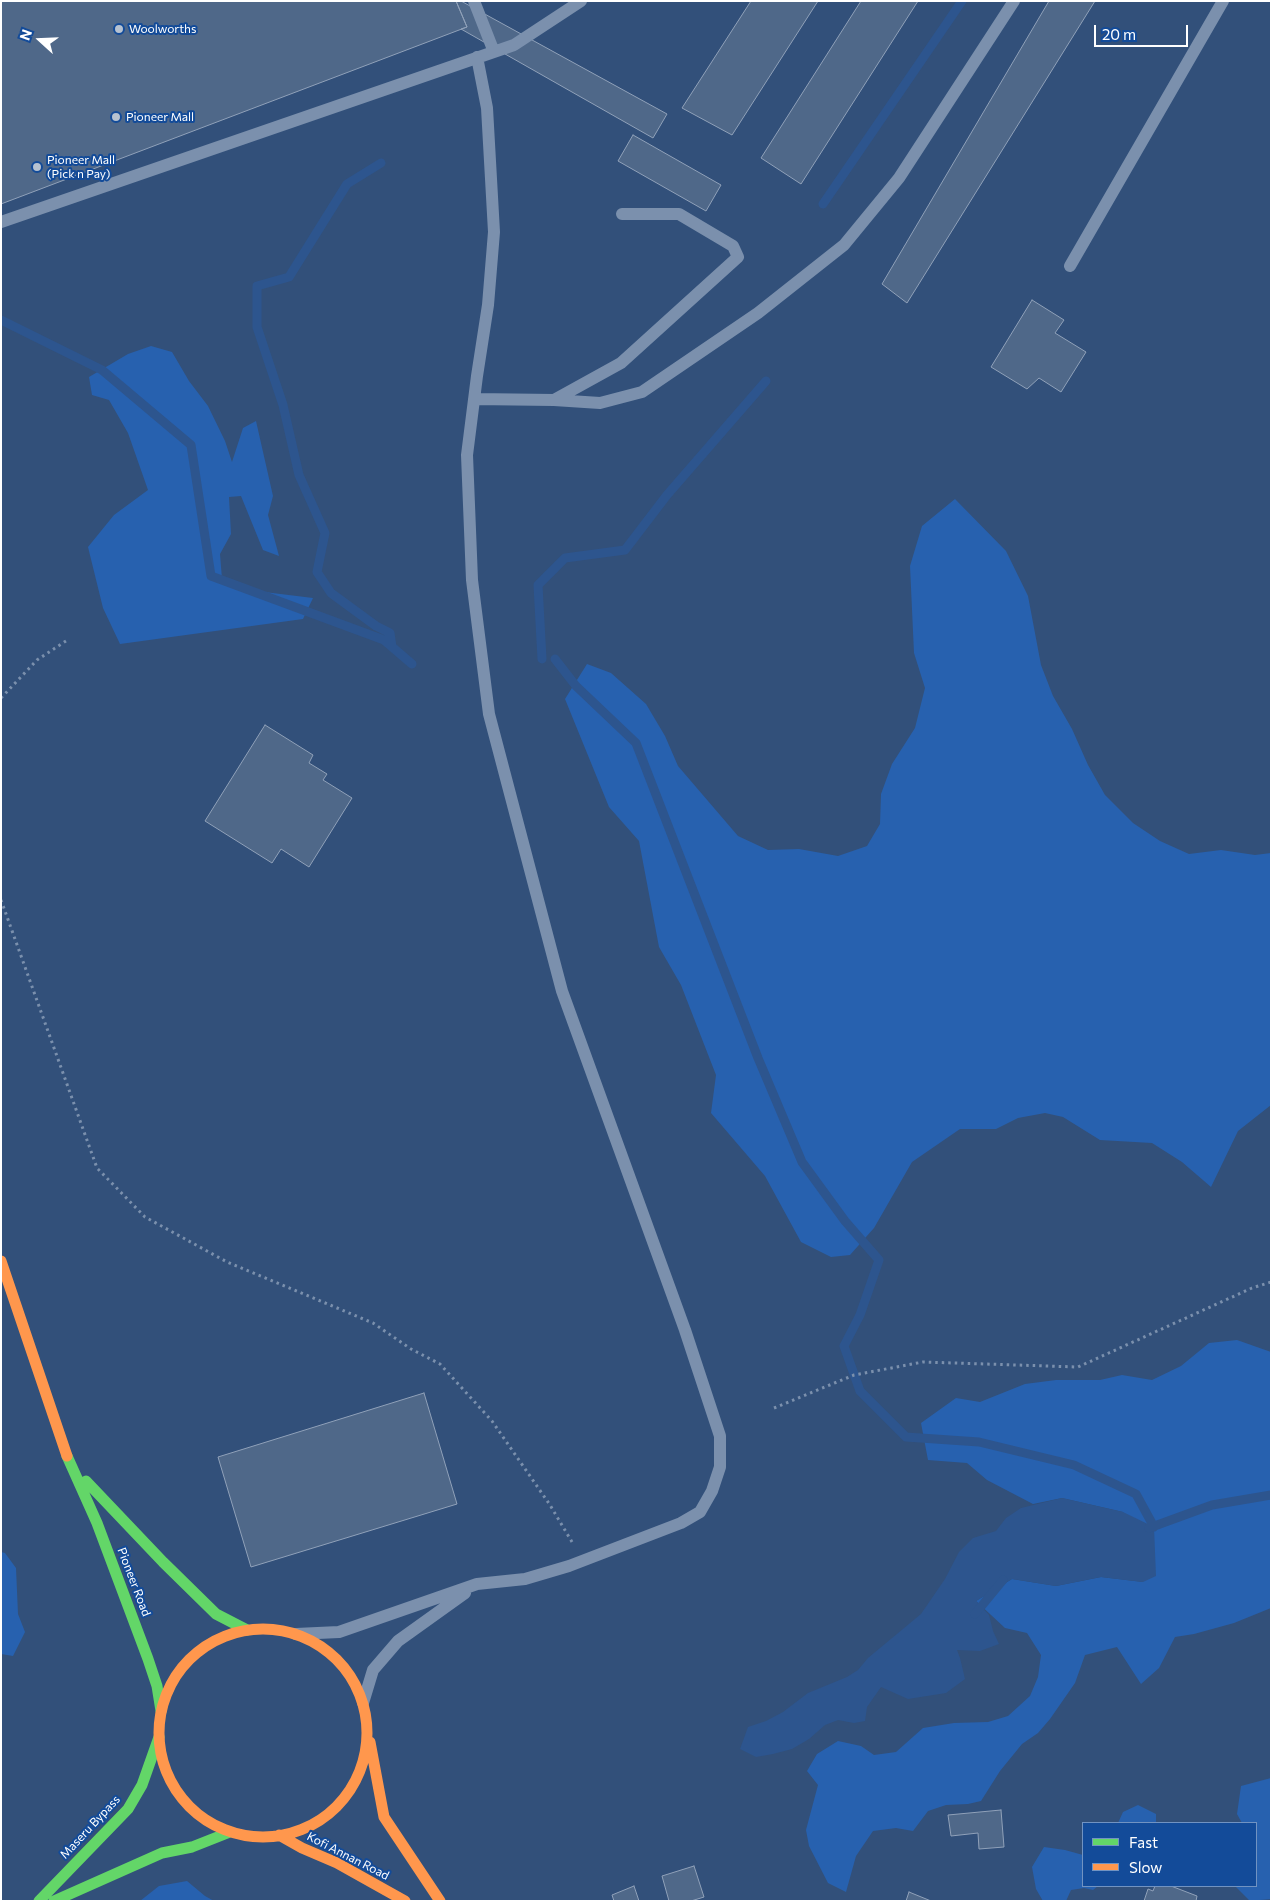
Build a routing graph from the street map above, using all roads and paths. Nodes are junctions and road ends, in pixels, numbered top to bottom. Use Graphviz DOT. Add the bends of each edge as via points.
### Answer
graph roads {
  1 [pos="474,1"];
  2 [pos="581,1"];
  3 [pos="1014,1"];
  4 [pos="1223,1"];
  5 [pos="494,52"];
  6 [pos="476,58"];
  7 [pos="622,214"];
  8 [pos="1,222"];
  9 [pos="1070,266"];
  10 [pos="474,399"];
  11 [pos="554,400"];
  12 [pos="69,639"];
  13 [pos="1,698"];
  14 [pos="1,900"];
  15 [pos="1,1261"];
  16 [pos="1271,1282"];
  17 [pos="774,1408"];
  18 [pos="71,1466"];
  19 [pos="583,1560"];
  20 [pos="477,1584"];
  21 [pos="247,1630"];
  22 [pos="296,1634"];
  23 [pos="363,1703"];
  24 [pos="162,1712"];
  25 [pos="367,1728"];
  26 [pos="159,1737"];
  27 [pos="230,1832"];
  28 [pos="279,1836"];
  29 [pos="39,1901"];
  30 [pos="54,1901"];
  31 [pos="405,1901"];
  32 [pos="440,1901"];
  1 -- 5 [label="lane"];
  2 -- 5 [label="lane" via="514,45"];
  3 -- 11 [label="lane" via="899,178 844,245 758,313 642,392 600,403"];
  4 -- 9 [label="lane"];
  5 -- 6 [label="lane"];
  6 -- 8 [label="lane"];
  6 -- 10 [label="lane" via="487,108 494,232 488,305"];
  7 -- 11 [label="lane" via="679,214 733,246 738,257 621,363"];
  10 -- 11 [label="lane"];
  10 -- 19 [label="lane" via="467,455 472,580 489,714 562,991 720,1436 720,1467 700,1512 680,1523"];
  12 -- 13 [label="path" via="37,660"];
  14 -- 19 [label="path" via="97,1168 145,1217 227,1262 373,1323 440,1364 492,1421 550,1505"];
  15 -- 18 [label="main road, Pioneer Road"];
  16 -- 17 [label="path" via="1078,1367 923,1362 854,1375"];
  18 -- 21 [label="main road, Pioneer Road" via="216,1614"];
  18 -- 24 [label="main road, Pioneer Road" via="97,1523 148,1659"];
  19 -- 20 [label="lane" via="525,1579"];
  20 -- 22 [label="lane" via="338,1632"];
  20 -- 23 [label="lane" via="398,1641 373,1670"];
  21 -- 22 [label="main road" via="272,1629"];
  21 -- 24 [label="main road" via="223,1637 201,1649 183,1667 170,1688"];
  22 -- 23 [label="main road" via="319,1644 338,1660 354,1680"];
  23 -- 25 [label="main road"];
  24 -- 26 [label="main road"];
  25 -- 28 [label="main road" via="365,1753 357,1777 344,1798 325,1816 304,1828"];
  25 -- 32 [label="main road" via="384,1816"];
  26 -- 27 [label="main road" via="173,1785 188,1805"];
  26 -- 29 [label="main road, Maseru Bypass" via="142,1785 128,1808"];
  27 -- 28 [label="main road" via="255,1837"];
  27 -- 30 [label="main road" via="162,1853"];
  28 -- 31 [label="main road, Kofi Annan Road" via="337,1863"];
}
